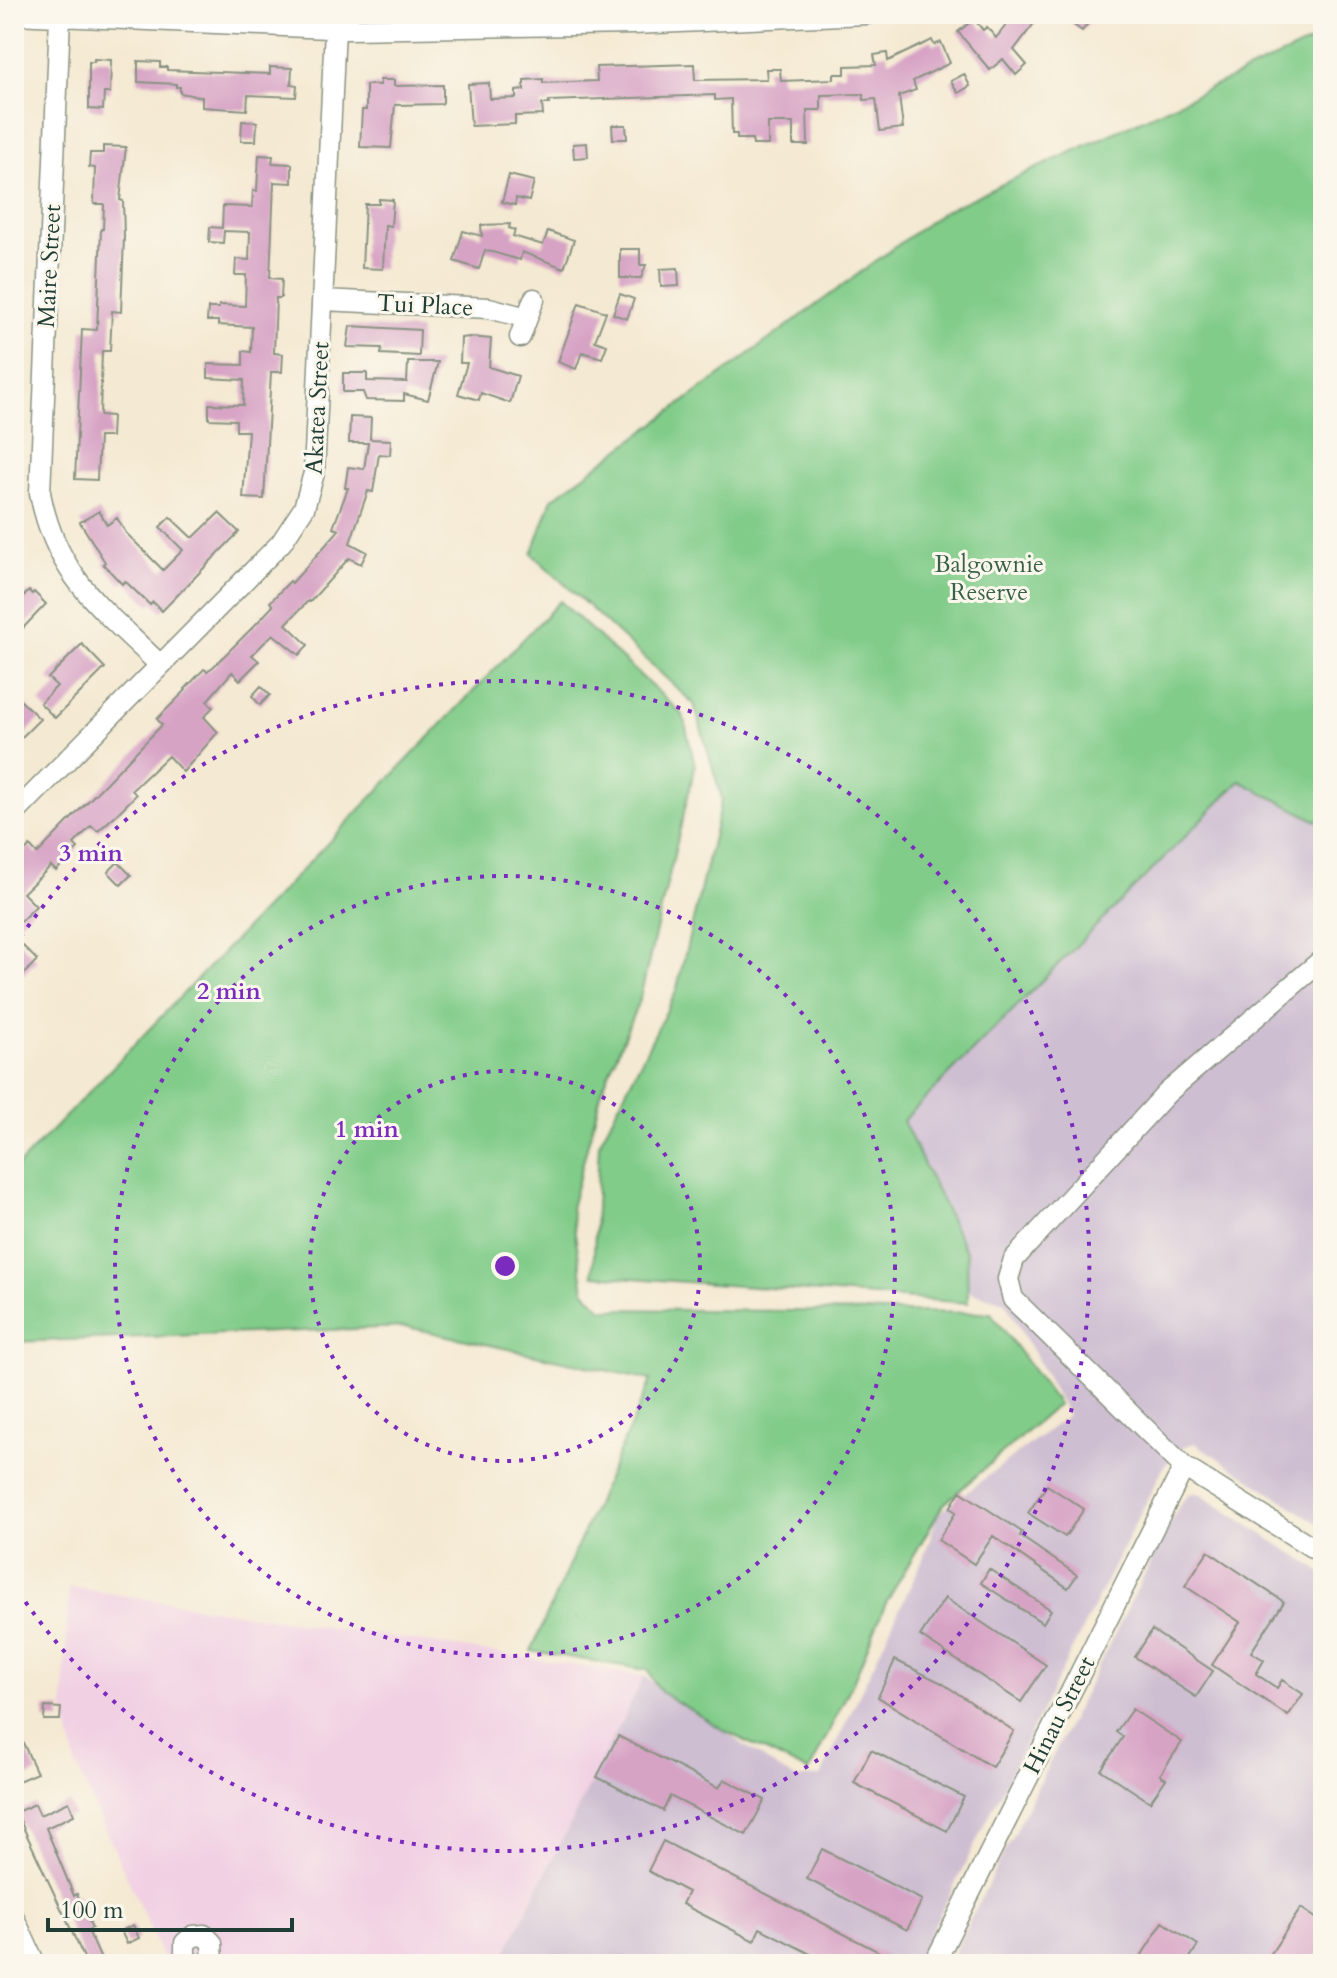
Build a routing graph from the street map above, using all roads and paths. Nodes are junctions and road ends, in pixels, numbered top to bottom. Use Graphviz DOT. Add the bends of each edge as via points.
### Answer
graph roads {
  1 [pos="14,14"];
  2 [pos="866,14"];
  3 [pos="141,16"];
  4 [pos="60,17"];
  5 [pos="634,19"];
  6 [pos="335,29"];
  7 [pos="323,300"];
  8 [pos="527,318"];
  9 [pos="160,665"];
  10 [pos="14,814"];
  11 [pos="1323,959"];
  12 [pos="1184,1467"];
  13 [pos="1323,1554"];
  14 [pos="14,1918"];
  15 [pos="35,1964"];
  16 [pos="192,1964"];
  17 [pos="213,1964"];
  18 [pos="934,1964"];
  1 -- 4 [label="street"];
  2 -- 5 [label="street"];
  3 -- 4 [label="street"];
  3 -- 6 [label="street"];
  4 -- 9 [label="street, Maire Street" via="40,493 53,541 79,586"];
  5 -- 6 [label="street"];
  6 -- 7 [label="street, Akatea Street"];
  7 -- 8 [label="street, Tui Place" via="489,308"];
  7 -- 9 [label="street, Akatea Street" via="314,473 304,508 281,543"];
  9 -- 10 [label="street, Akatea Street"];
  11 -- 12 [label="street" via="1167,1093 1014,1259 1008,1279 1013,1299"];
  12 -- 13 [label="street"];
  12 -- 18 [label="street, Hinau Street"];
  14 -- 15 [label="street"];
  16 -- 17 [label="street" via="185,1957 185,1943 204,1935 212,1943"];
}
